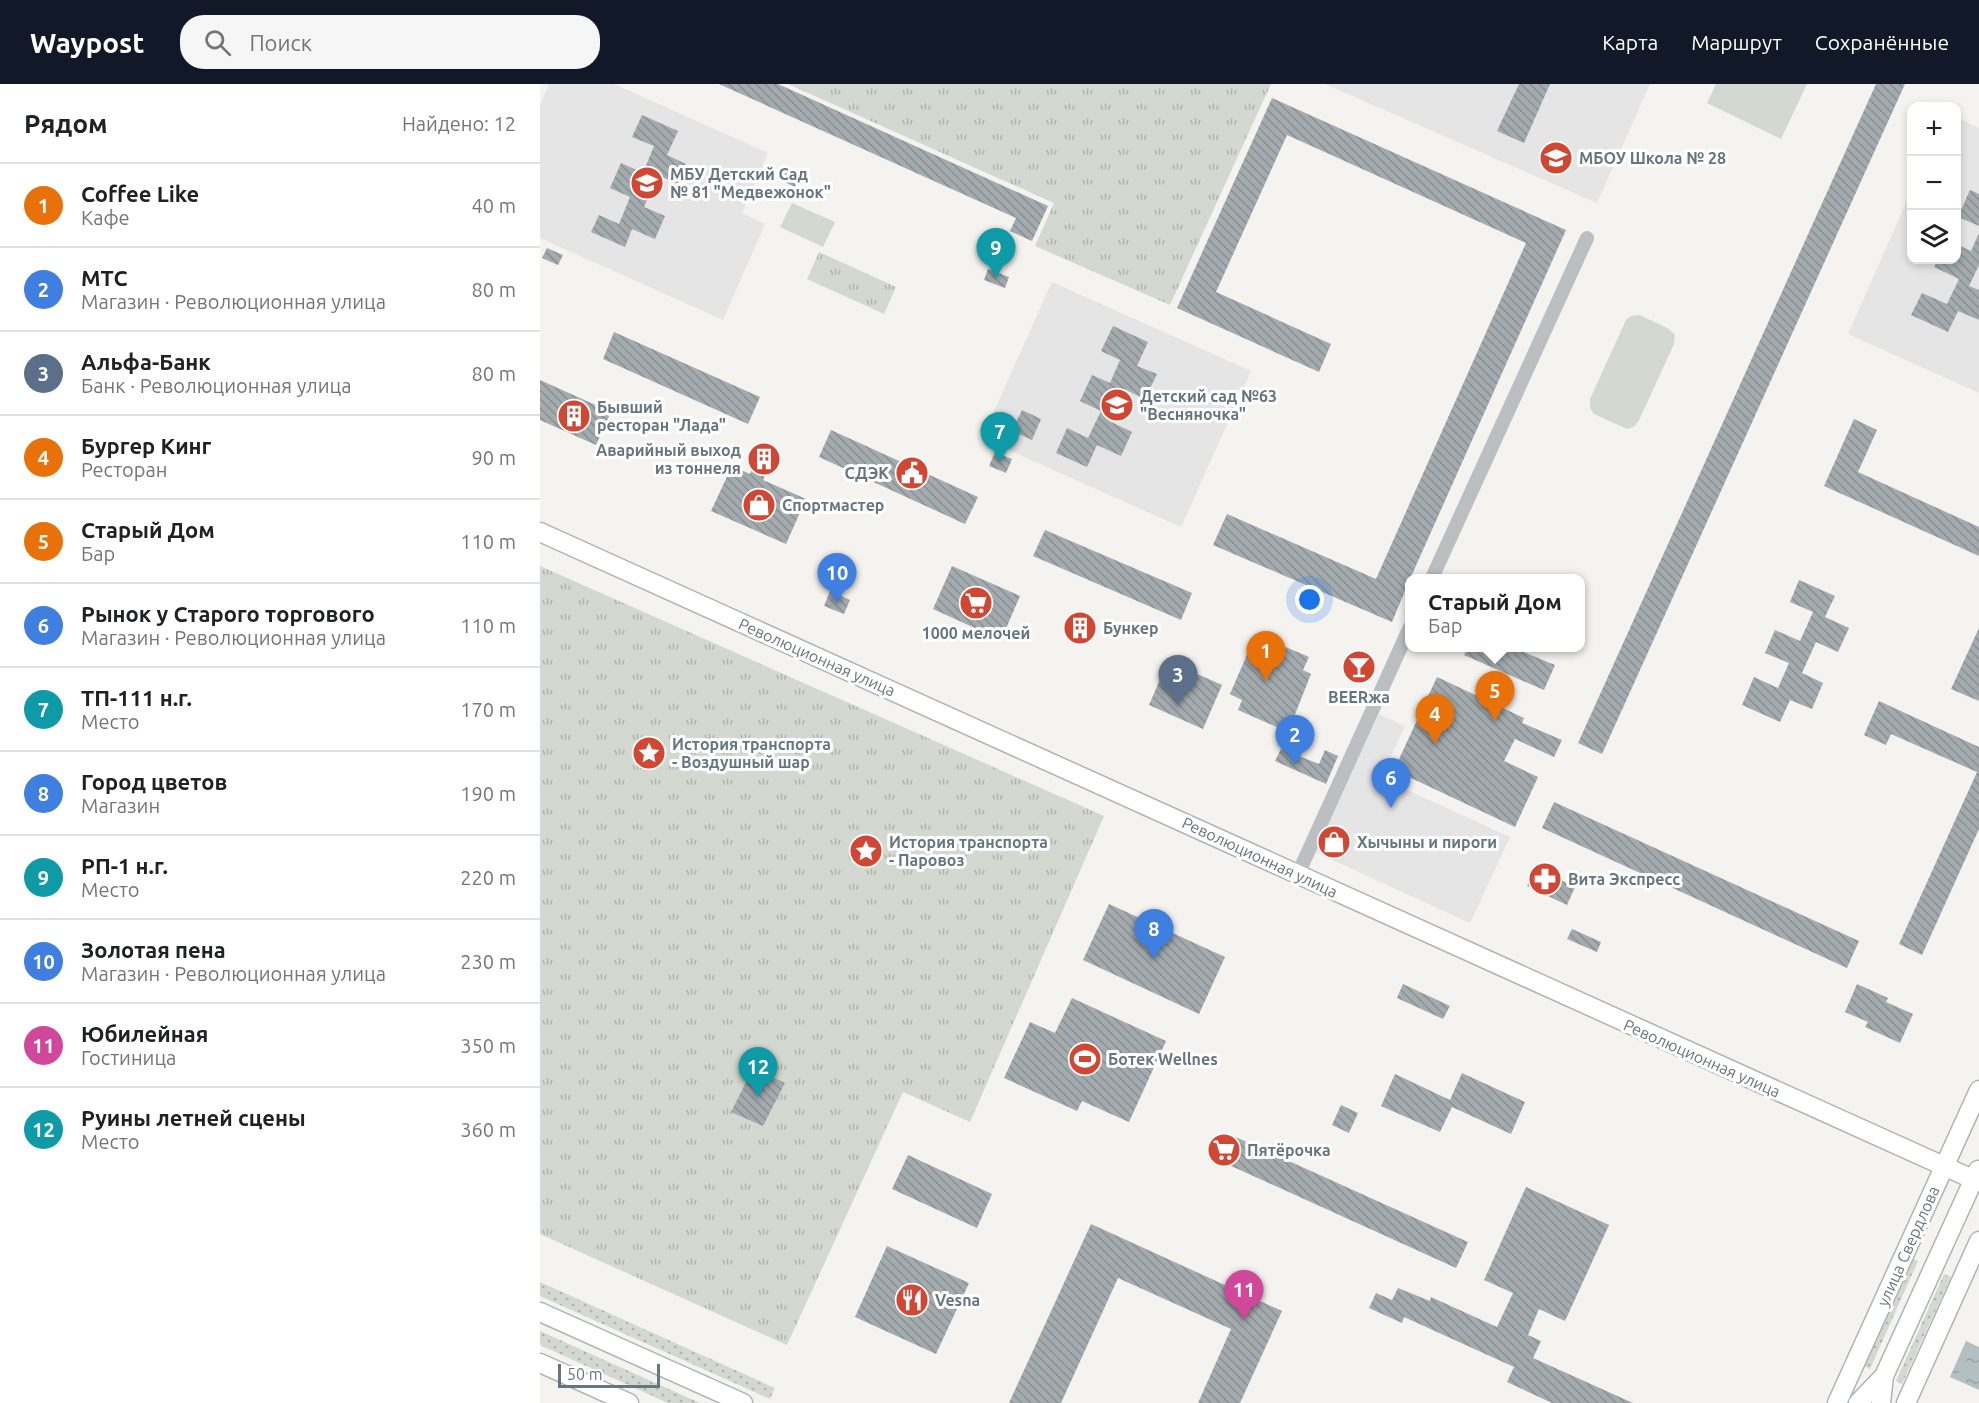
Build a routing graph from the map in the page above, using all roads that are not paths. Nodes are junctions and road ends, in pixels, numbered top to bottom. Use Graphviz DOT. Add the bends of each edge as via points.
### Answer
graph roads {
  1 [pos="1587,238"];
  2 [pos="540,532"];
  3 [pos="1434,574"];
  4 [pos="1405,638"];
  5 [pos="1298,874"];
  6 [pos="1979,1090"];
  7 [pos="1944,1167"];
  8 [pos="1977,1177"];
  9 [pos="1979,1241"];
  10 [pos="540,1312"];
  11 [pos="540,1363"];
  12 [pos="1884,1376"];
  13 [pos="629,1403"];
  14 [pos="743,1403"];
  15 [pos="1837,1403"];
  16 [pos="1858,1403"];
  17 [pos="1881,1403"];
  18 [pos="1906,1403"];
  1 -- 3 [label="street"];
  2 -- 5 [label="main road, Революционная улица"];
  4 -- 5 [label="street"];
  5 -- 7 [label="main road, Революционная улица"];
  6 -- 7 [label="main road, улица Свердлова"];
  7 -- 8 [label="main road, Революционная улица"];
  7 -- 15 [label="main road, улица Свердлова"];
  8 -- 12 [label="main road, улица Свердлова"];
  9 -- 18 [label="main road"];
  10 -- 14 [label="main road"];
  11 -- 13 [label="main road"];
  12 -- 16 [label="main road, улица Свердлова"];
  12 -- 17 [label="main road, улица Свердлова"];
}
